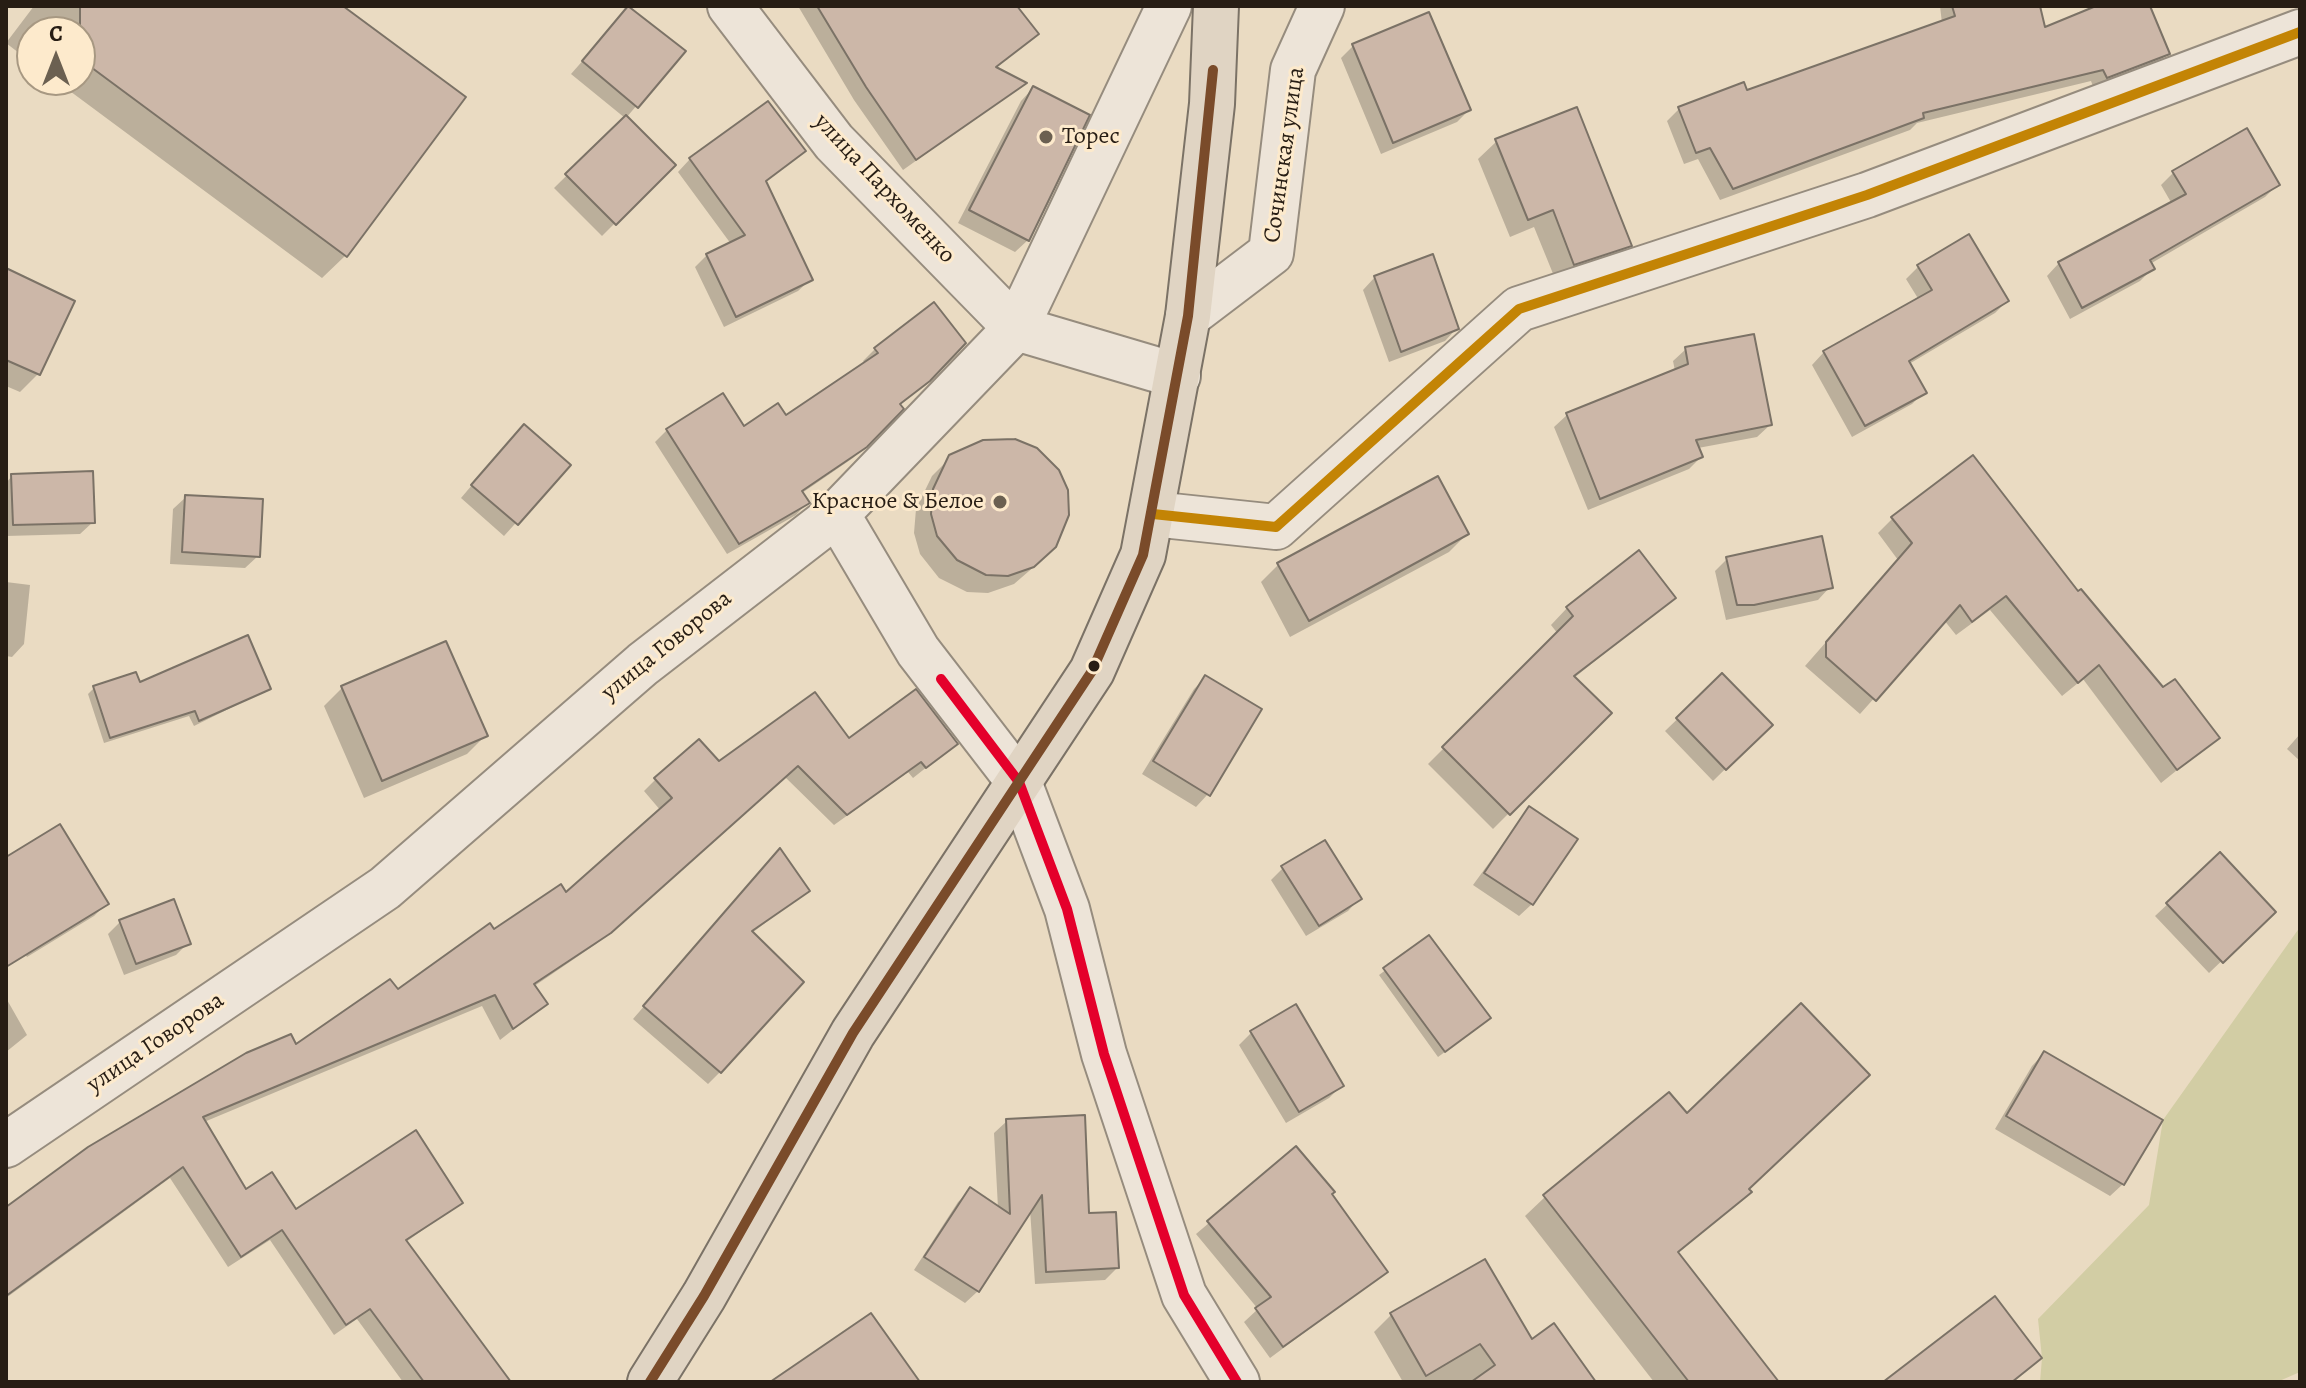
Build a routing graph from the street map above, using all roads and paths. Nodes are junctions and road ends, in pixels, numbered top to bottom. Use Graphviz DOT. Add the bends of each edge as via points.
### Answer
graph roads {
  1 [pos="730,6"];
  2 [pos="1169,6"];
  3 [pos="1216,6"];
  4 [pos="1322,6"];
  5 [pos="2300,32"];
  6 [pos="1188,316"];
  7 [pos="1016,328"];
  8 [pos="1178,376"];
  9 [pos="837,514"];
  10 [pos="1153,514"];
  11 [pos="1019,782"];
  12 [pos="6,1145"];
  13 [pos="650,1382"];
  14 [pos="1237,1382"];
  1 -- 7 [label="street, улица Пархоменко" via="834,142"];
  2 -- 7 [label="street, улица Говорова"];
  3 -- 6 [label="highway" via="1212,104"];
  4 -- 6 [label="street, Сочинская улица" via="1293,70 1271,253"];
  5 -- 10 [label="street" via="1867,195 1519,309 1276,527"];
  6 -- 8 [label="highway"];
  7 -- 8 [label="street"];
  7 -- 9 [label="street, улица Говорова"];
  8 -- 10 [label="highway"];
  9 -- 11 [label="street" via="918,651"];
  9 -- 12 [label="street, улица Говорова" via="643,664 385,888"];
  10 -- 11 [label="highway" via="1143,555 1092,671"];
  11 -- 13 [label="highway" via="853,1033"];
  11 -- 14 [label="street" via="1067,909 1104,1054 1184,1295"];
}
